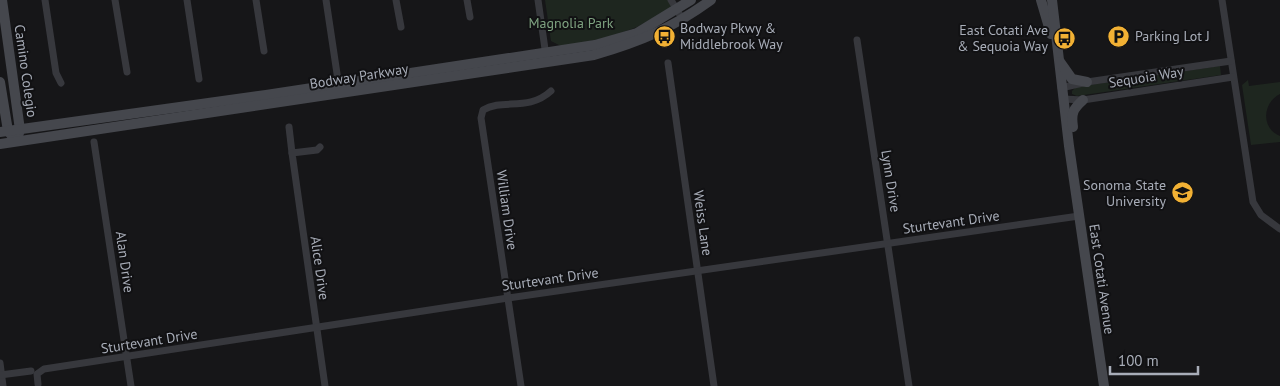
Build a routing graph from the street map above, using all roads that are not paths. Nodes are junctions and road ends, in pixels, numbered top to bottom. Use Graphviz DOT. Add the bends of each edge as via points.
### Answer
graph roads {
  1 [pos="2,0"];
  2 [pos="45,0"];
  3 [pos="116,0"];
  4 [pos="187,0"];
  5 [pos="256,0"];
  6 [pos="326,0"];
  7 [pos="396,0"];
  8 [pos="467,0"];
  9 [pos="538,0"];
  10 [pos="671,0"];
  11 [pos="691,0"];
  12 [pos="711,0"];
  13 [pos="1041,0"];
  14 [pos="1052,0"];
  15 [pos="1222,0"];
  16 [pos="676,10"];
  17 [pos="470,17"];
  18 [pos="683,20"];
  19 [pos="400,27"];
  20 [pos="857,40"];
  21 [pos="264,51"];
  22 [pos="546,57"];
  23 [pos="1057,57"];
  24 [pos="1231,61"];
  25 [pos="668,63"];
  26 [pos="126,72"];
  27 [pos="1233,77"];
  28 [pos="199,79"];
  29 [pos="0,82"];
  30 [pos="1087,82"];
  31 [pos="61,83"];
  32 [pos="339,88"];
  33 [pos="1061,88"];
  34 [pos="551,91"];
  35 [pos="1063,99"];
  36 [pos="1083,100"];
  37 [pos="289,127"];
  38 [pos="20,130"];
  39 [pos="4,132"];
  40 [pos="16,141"];
  41 [pos="94,142"];
  42 [pos="0,144"];
  43 [pos="320,147"];
  44 [pos="292,153"];
  45 [pos="1075,190"];
  46 [pos="1079,216"];
  47 [pos="1280,229"];
  48 [pos="888,244"];
  49 [pos="698,272"];
  50 [pos="508,298"];
  51 [pos="316,329"];
  52 [pos="126,356"];
  53 [pos="0,363"];
  54 [pos="31,371"];
  55 [pos="1,375"];
  56 [pos="38,384"];
  57 [pos="3,386"];
  58 [pos="131,386"];
  59 [pos="325,386"];
  60 [pos="521,386"];
  61 [pos="714,386"];
  62 [pos="908,386"];
  63 [pos="1104,386"];
  1 -- 38 [label="street, Camino Colegio"];
  2 -- 31 [label="street" via="56,73"];
  3 -- 26 [label="street"];
  4 -- 28 [label="street"];
  5 -- 21 [label="street"];
  6 -- 32 [label="street"];
  7 -- 19 [label="street"];
  8 -- 17 [label="street"];
  9 -- 22 [label="street"];
  10 -- 16 [label="street"];
  11 -- 16 [label="street, Bodway Parkway"];
  12 -- 18 [label="street, Bodway Parkway"];
  13 -- 23 [label="street, East Cotati Avenue"];
  14 -- 23 [label="street, East Cotati Avenue"];
  15 -- 24 [label="street"];
  16 -- 18 [label="street"];
  16 -- 22 [label="street, Bodway Parkway" via="637,33"];
  18 -- 22 [label="street, Bodway Parkway" via="640,41 594,55"];
  20 -- 48 [label="street, Lynn Drive"];
  22 -- 32 [label="street, Bodway Parkway"];
  23 -- 30 [label="street" via="1072,79"];
  23 -- 33 [label="street, East Cotati Avenue"];
  24 -- 27 [label="street"];
  24 -- 30 [label="street, Sequoia Way"];
  25 -- 49 [label="street, Weiss Lane"];
  27 -- 36 [label="street, Sequoia Way"];
  27 -- 47 [label="street" via="1253,202 1261,215"];
  29 -- 39 [label="street, Camino Colegio"];
  30 -- 33 [label="street, Sequoia Way"];
  32 -- 38 [label="street, Bodway Parkway"];
  32 -- 40 [label="street, Bodway Parkway"];
  33 -- 35 [label="street, East Cotati Avenue"];
  34 -- 50 [label="street, William Drive" via="541,100 489,107 483,110 481,118"];
  35 -- 36 [label="street, Sequoia Way"];
  35 -- 45 [label="street, East Cotati Avenue"];
  36 -- 45 [label="street" via="1071,114 1078,164"];
  37 -- 44 [label="street, Alice Drive"];
  38 -- 39 [label="street, Bodway Parkway"];
  38 -- 40 [label="street, Camino Colegio"];
  39 -- 40 [label="street, Camino Colegio"];
  40 -- 42 [label="street, Bodway Parkway"];
  41 -- 52 [label="street, Alan Drive"];
  43 -- 44 [label="street"];
  44 -- 51 [label="street, Alice Drive"];
  45 -- 46 [label="street, East Cotati Avenue"];
  46 -- 48 [label="street, Sturtevant Drive"];
  46 -- 63 [label="street, East Cotati Avenue"];
  48 -- 49 [label="street, Sturtevant Drive"];
  48 -- 62 [label="street, Lynn Drive"];
  49 -- 50 [label="street, Sturtevant Drive"];
  49 -- 61 [label="street, Weiss Lane"];
  50 -- 51 [label="street, Sturtevant Drive"];
  50 -- 60 [label="street, William Drive"];
  51 -- 52 [label="street, Sturtevant Drive"];
  51 -- 59 [label="street, Alice Drive"];
  52 -- 56 [label="street, Sturtevant Drive" via="40,370"];
  52 -- 58 [label="street, Alan Drive"];
  53 -- 55 [label="street"];
  54 -- 55 [label="street"];
  55 -- 57 [label="street"];
}
